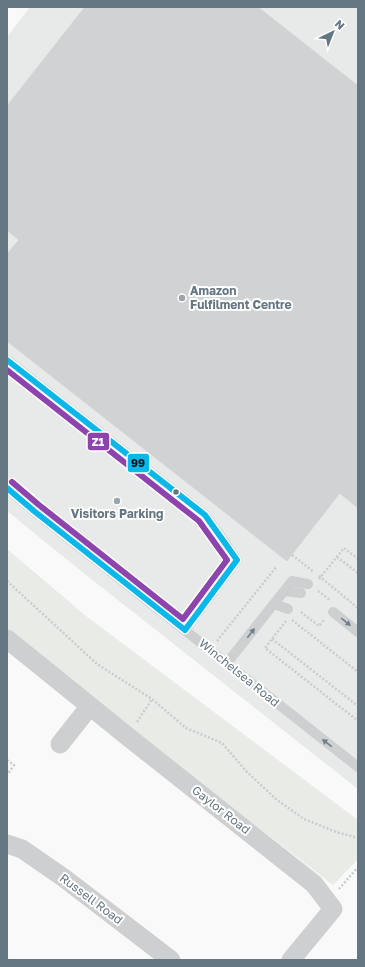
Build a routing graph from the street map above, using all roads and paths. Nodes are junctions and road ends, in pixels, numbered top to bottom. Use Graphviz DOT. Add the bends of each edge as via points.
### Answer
graph roads {
  1 [pos="7,360"];
  2 [pos="7,488"];
  3 [pos="292,555"];
  4 [pos="337,557"];
  5 [pos="358,559"];
  6 [pos="277,566"];
  7 [pos="358,574"];
  8 [pos="320,577"];
  9 [pos="7,581"];
  10 [pos="312,583"];
  11 [pos="284,591"];
  12 [pos="301,592"];
  13 [pos="274,604"];
  14 [pos="358,608"];
  15 [pos="288,609"];
  16 [pos="334,612"];
  17 [pos="185,630"];
  18 [pos="358,632"];
  19 [pos="7,639"];
  20 [pos="272,639"];
  21 [pos="210,650"];
  22 [pos="227,663"];
  23 [pos="358,672"];
  24 [pos="152,699"];
  25 [pos="90,706"];
  26 [pos="358,706"];
  27 [pos="358,721"];
  28 [pos="127,736"];
  29 [pos="60,744"];
  30 [pos="7,760"];
  31 [pos="358,767"];
  32 [pos="7,775"];
  33 [pos="358,838"];
  34 [pos="7,844"];
  35 [pos="358,867"];
  36 [pos="333,909"];
  37 [pos="171,960"];
  38 [pos="291,960"];
  1 -- 17 [label="lane" via="205,515 237,560"];
  2 -- 17 [label="lane, Winchelsea Road"];
  3 -- 8 [label="path"];
  4 -- 5 [label="path" via="344,548"];
  4 -- 7 [label="path"];
  4 -- 8 [label="path"];
  6 -- 21 [label="path"];
  8 -- 10 [label="path"];
  8 -- 14 [label="path"];
  9 -- 24 [label="path" via="97,664"];
  10 -- 11 [label="lane" via="292,581"];
  11 -- 12 [label="lane"];
  11 -- 13 [label="lane"];
  13 -- 15 [label="lane"];
  22 -- 13 [label="lane, one-way"];
  16 -- 18 [label="lane, one-way"];
  17 -- 21 [label="lane, Winchelsea Road"];
  19 -- 25 [label="street, Gaylor Road"];
  20 -- 23 [label="path" via="289,618"];
  20 -- 26 [label="path"];
  20 -- 27 [label="path" via="265,648"];
  21 -- 22 [label="lane, Winchelsea Road"];
  31 -- 22 [label="lane, Winchelsea Road, one-way"];
  24 -- 28 [label="path"];
  24 -- 33 [label="path" via="186,728 222,743 246,771 277,800 304,819"];
  25 -- 28 [label="street, Gaylor Road"];
  25 -- 29 [label="street"];
  28 -- 36 [label="street, Gaylor Road" via="314,884"];
  30 -- 32 [label="path" via="14,765"];
  34 -- 37 [label="street, Russell Road" via="22,849 64,878"];
  35 -- 36 [label="path" via="336,892"];
  36 -- 38 [label="street"];
}
